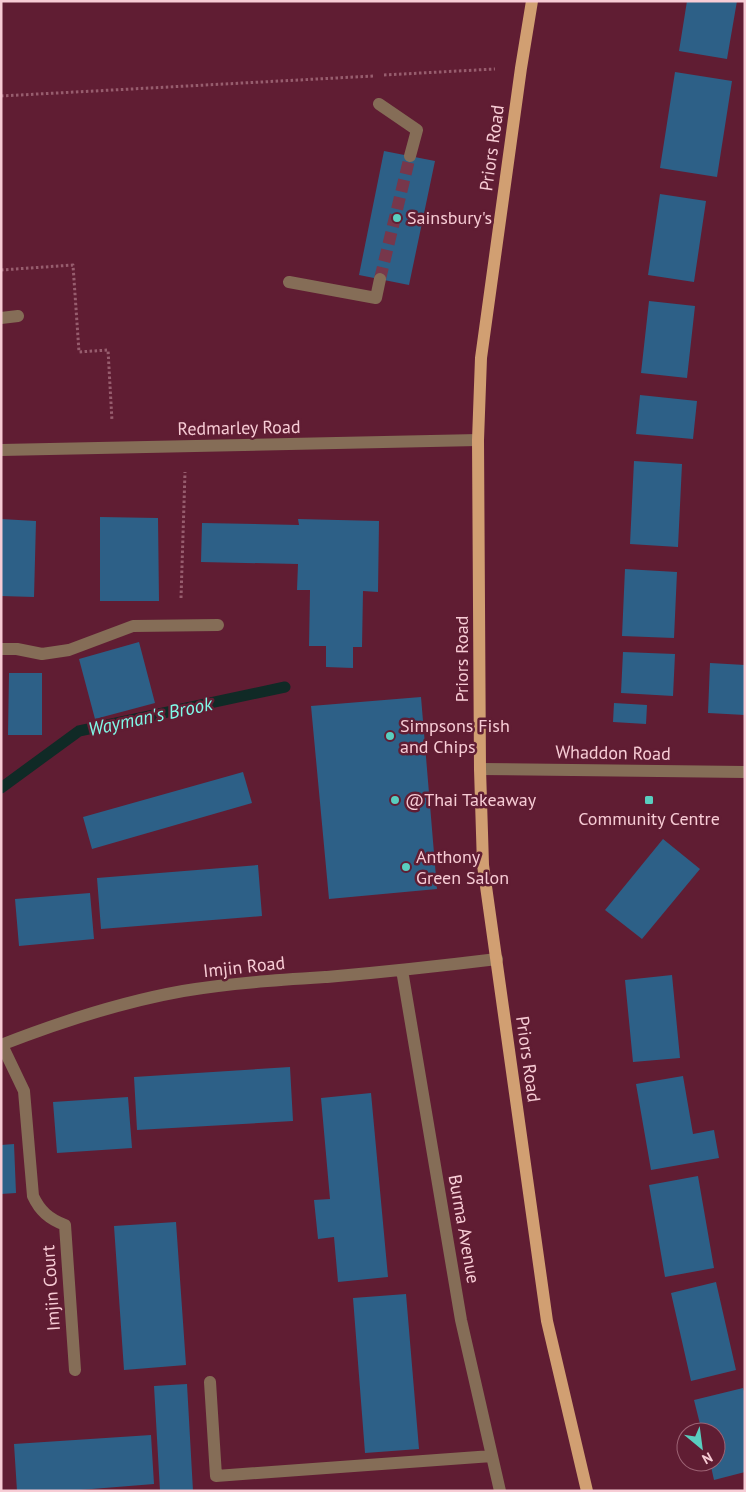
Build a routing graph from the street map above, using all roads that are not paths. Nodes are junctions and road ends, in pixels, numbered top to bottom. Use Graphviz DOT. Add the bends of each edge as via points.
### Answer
graph roads {
  1 [pos="532,1"];
  2 [pos="379,104"];
  3 [pos="410,156"];
  4 [pos="380,279"];
  5 [pos="289,282"];
  6 [pos="18,316"];
  7 [pos="1,318"];
  8 [pos="478,440"];
  9 [pos="1,450"];
  10 [pos="218,625"];
  11 [pos="1,649"];
  12 [pos="480,768"];
  13 [pos="745,772"];
  14 [pos="497,960"];
  15 [pos="402,970"];
  16 [pos="2,1045"];
  17 [pos="75,1370"];
  18 [pos="210,1382"];
  19 [pos="492,1456"];
  20 [pos="500,1491"];
  21 [pos="587,1491"];
  1 -- 8 [label="main road, Priors Road" via="481,358"];
  2 -- 3 [label="street" via="417,130"];
  4 -- 5 [label="street" via="376,298"];
  6 -- 7 [label="street"];
  8 -- 9 [label="street, Redmarley Road"];
  8 -- 12 [label="main road, Priors Road"];
  10 -- 11 [label="street" via="133,626 70,650 42,654 17,648"];
  12 -- 13 [label="street, Whaddon Road"];
  12 -- 14 [label="main road, Priors Road" via="483,865"];
  14 -- 15 [label="street, Imjin Road"];
  14 -- 21 [label="main road, Priors Road" via="547,1321"];
  15 -- 16 [label="street, Imjin Road" via="184,991 122,1004"];
  15 -- 19 [label="street, Burma Avenue" via="461,1320"];
  16 -- 17 [label="street, Imjin Court" via="24,1090 33,1196 40,1210 51,1220 64,1225"];
  18 -- 19 [label="street" via="216,1476"];
  19 -- 20 [label="street, Burma Avenue"];
}
